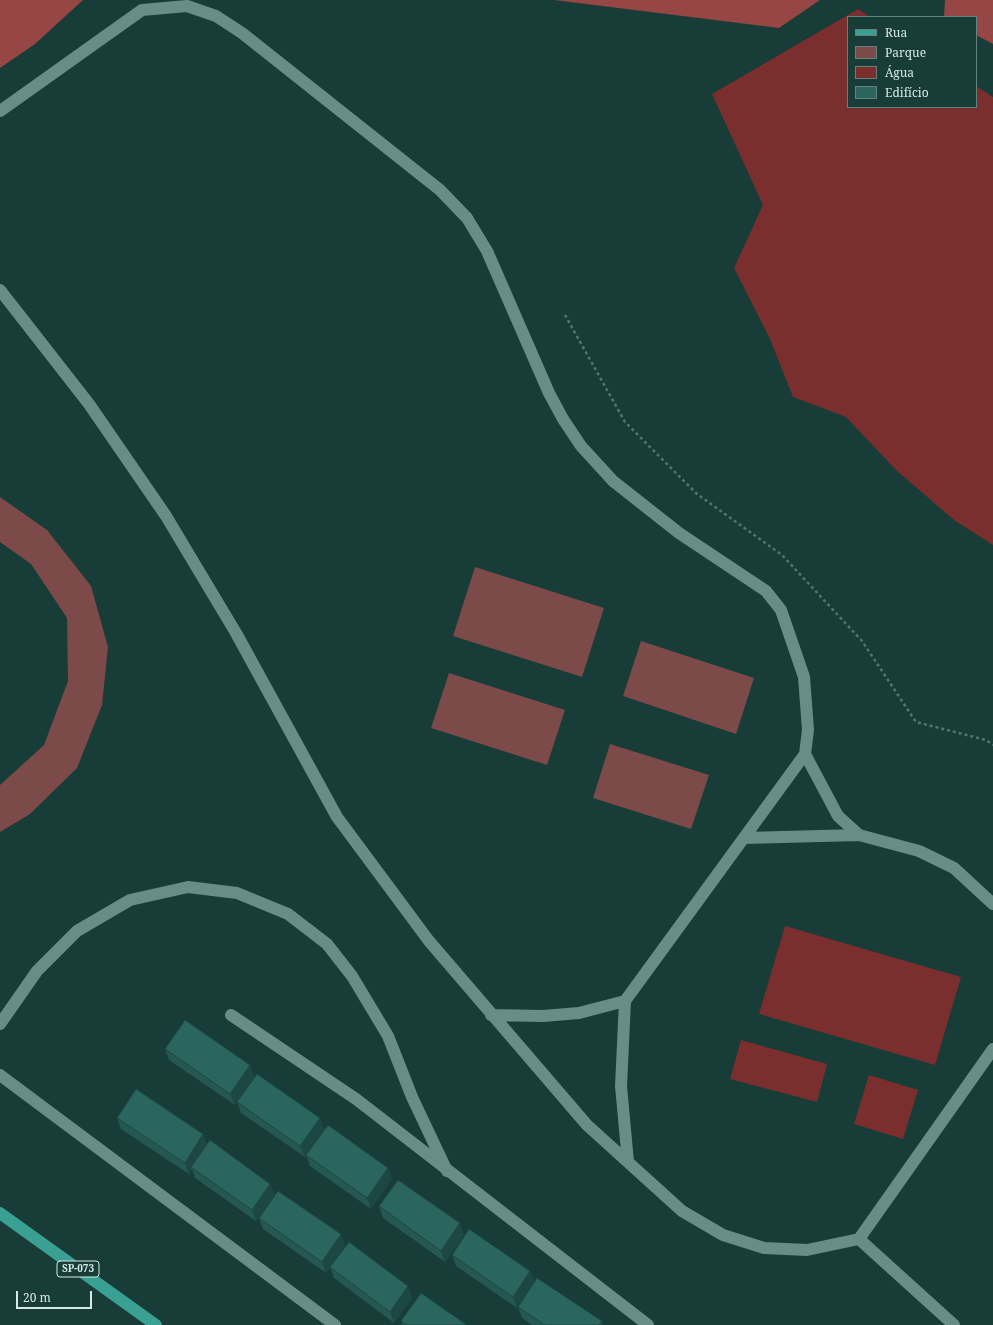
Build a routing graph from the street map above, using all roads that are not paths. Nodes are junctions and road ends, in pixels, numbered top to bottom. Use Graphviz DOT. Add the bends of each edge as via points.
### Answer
graph roads {
  1 [pos="0,111"];
  2 [pos="0,290"];
  3 [pos="805,754"];
  4 [pos="859,835"];
  5 [pos="744,838"];
  6 [pos="993,904"];
  7 [pos="624,1002"];
  8 [pos="231,1015"];
  9 [pos="491,1015"];
  10 [pos="0,1024"];
  11 [pos="993,1049"];
  12 [pos="0,1075"];
  13 [pos="628,1162"];
  14 [pos="447,1171"];
  15 [pos="0,1213"];
  16 [pos="859,1239"];
  17 [pos="156,1325"];
  18 [pos="335,1325"];
  19 [pos="648,1325"];
  20 [pos="954,1325"];
  1 -- 3 [label="street" via="142,10 186,6 216,16 242,33 434,186 467,218 487,251 549,393 581,446 614,481 679,533 766,591 781,610 804,677 808,730"];
  2 -- 9 [label="street" via="89,404 166,516 236,633 337,818 429,941"];
  3 -- 4 [label="street" via="838,816"];
  3 -- 5 [label="street"];
  4 -- 5 [label="street"];
  4 -- 6 [label="street" via="919,851 954,868"];
  5 -- 7 [label="street"];
  7 -- 9 [label="street" via="579,1013 543,1016"];
  7 -- 13 [label="street" via="621,1086"];
  8 -- 14 [label="street" via="356,1099"];
  9 -- 13 [label="street" via="587,1125"];
  10 -- 14 [label="street" via="37,971 77,931 130,900 188,887 237,893 288,914 327,944 352,976 388,1036 412,1097"];
  11 -- 16 [label="street"];
  12 -- 18 [label="street"];
  13 -- 16 [label="street" via="682,1211 723,1235 764,1248 807,1250"];
  14 -- 19 [label="street"];
  15 -- 17 [label="main road, SP-073"];
  16 -- 20 [label="street"];
}
